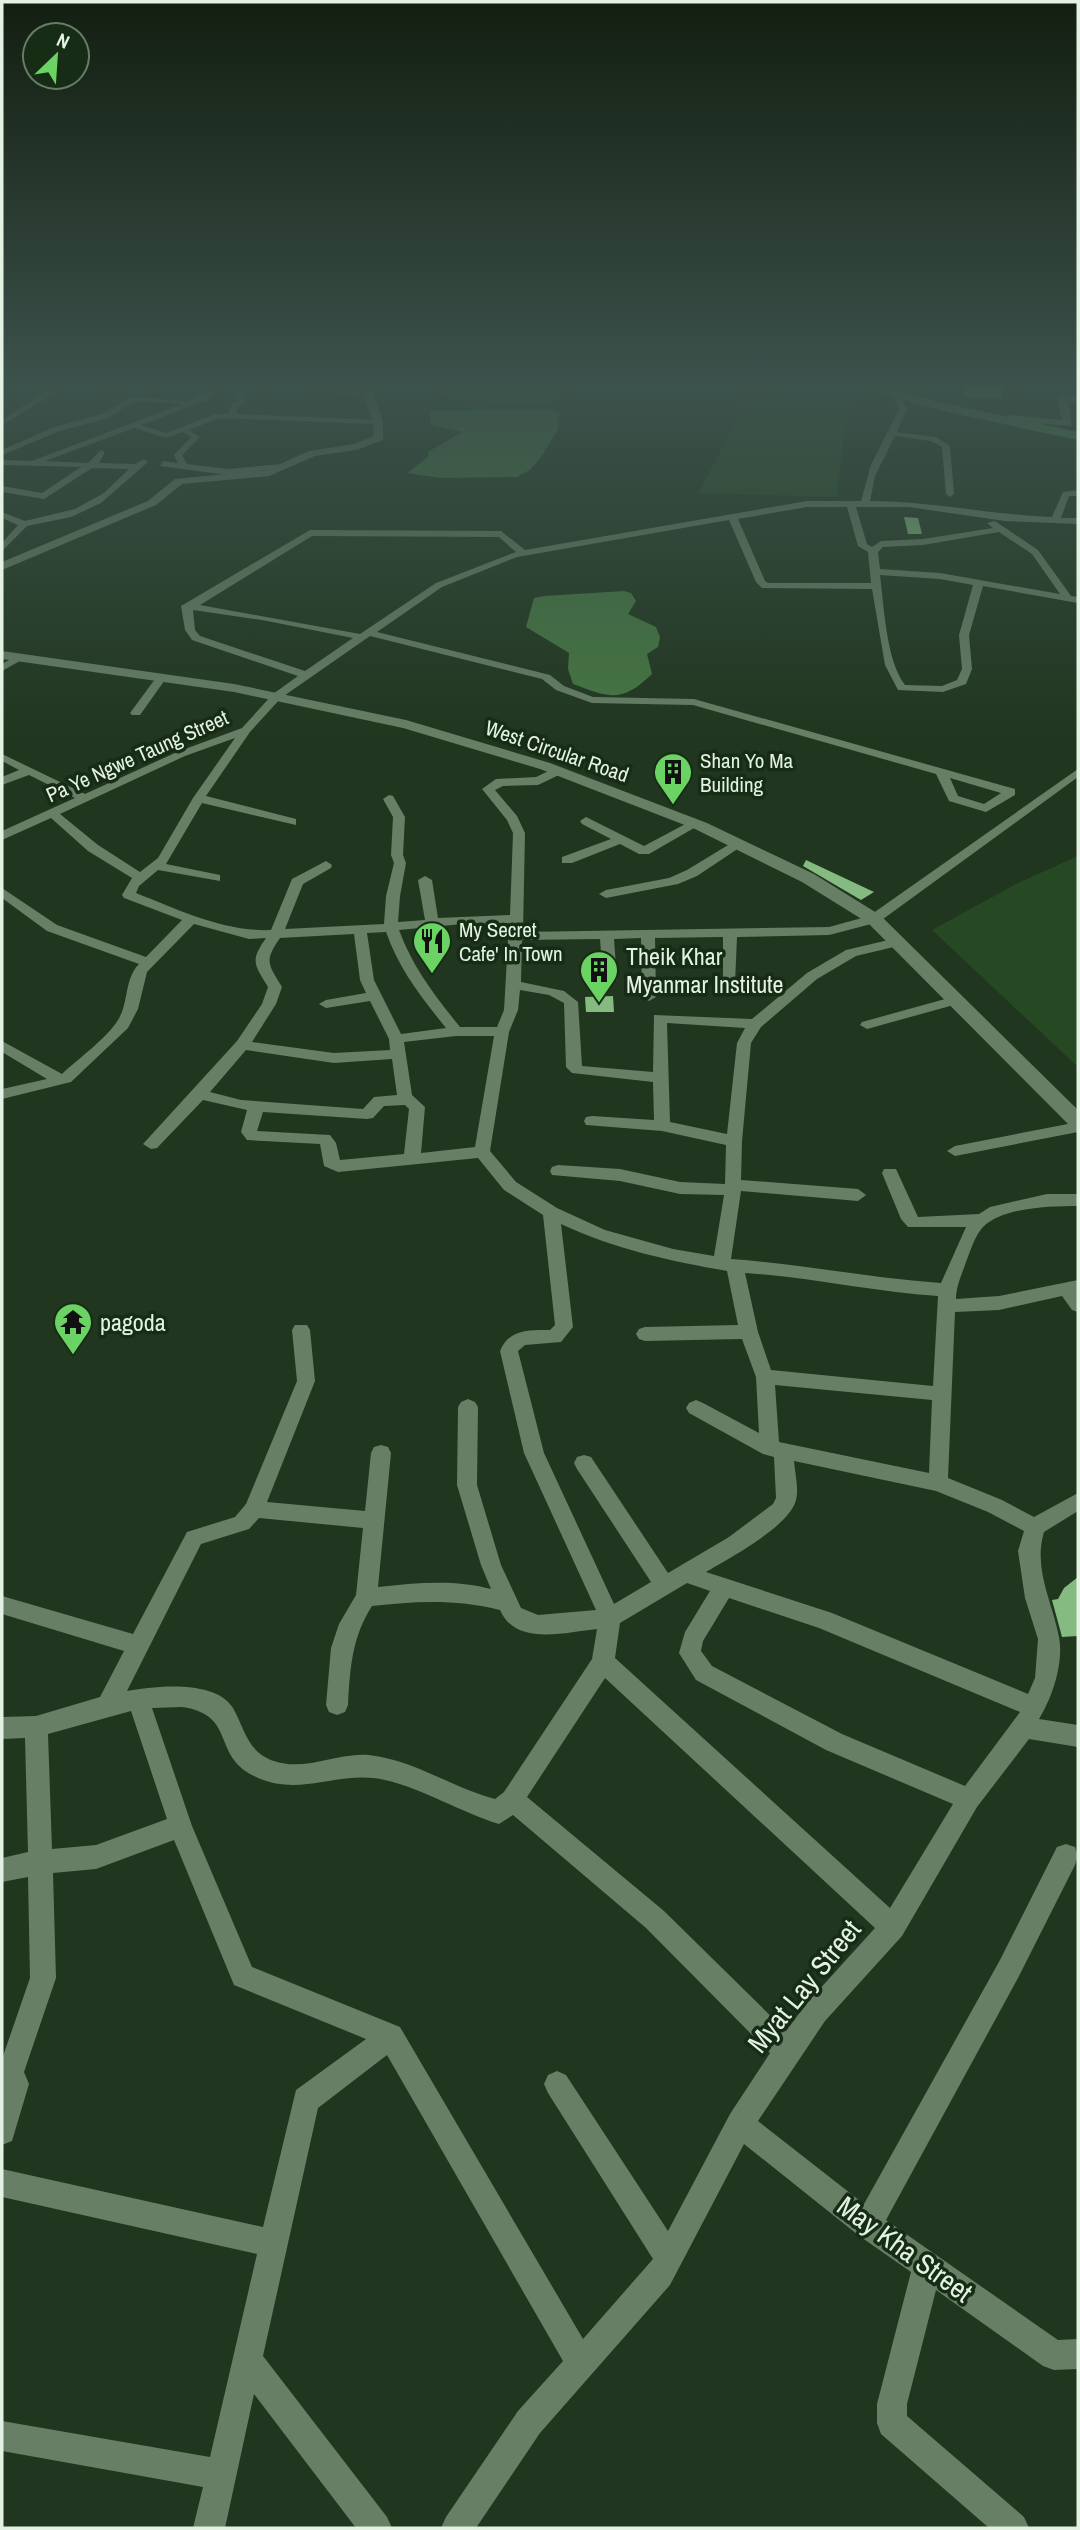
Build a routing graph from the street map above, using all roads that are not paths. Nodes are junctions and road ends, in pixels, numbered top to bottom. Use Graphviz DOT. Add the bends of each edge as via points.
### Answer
graph roads {
  1 [pos="93,503"];
  2 [pos="152,503"];
  3 [pos="847,503"];
  4 [pos="850,503"];
  5 [pos="868,503"];
  6 [pos="1062,503"];
  7 [pos="979,513"];
  8 [pos="732,516"];
  9 [pos="5,520"];
  10 [pos="1055,520"];
  11 [pos="1078,521"];
  12 [pos="24,524"];
  13 [pos="1000,529"];
  14 [pos="2,548"];
  15 [pos="873,551"];
  16 [pos="522,554"];
  17 [pos="2,566"];
  18 [pos="876,572"];
  19 [pos="979,582"];
  20 [pos="877,586"];
  21 [pos="1073,599"];
  22 [pos="186,606"];
  23 [pos="365,635"];
  24 [pos="2,655"];
  25 [pos="20,658"];
  26 [pos="2,668"];
  27 [pos="306,675"];
  28 [pos="162,677"];
  29 [pos="277,696"];
  30 [pos="136,713"];
  31 [pos="246,730"];
  32 [pos="2,757"];
  33 [pos="28,771"];
  34 [pos="557,771"];
  35 [pos="941,772"];
  36 [pos="1078,772"];
  37 [pos="2,780"];
  38 [pos="84,798"];
  39 [pos="199,798"];
  40 [pos="389,799"];
  41 [pos="53,814"];
  42 [pos="586,821"];
  43 [pos="292,822"];
  44 [pos="695,824"];
  45 [pos="2,836"];
  46 [pos="621,839"];
  47 [pos="738,843"];
  48 [pos="567,860"];
  49 [pos="326,865"];
  50 [pos="157,866"];
  51 [pos="141,878"];
  52 [pos="215,878"];
  53 [pos="425,880"];
  54 [pos="2,892"];
  55 [pos="606,894"];
  56 [pos="191,919"];
  57 [pos="517,919"];
  58 [pos="874,919"];
  59 [pos="432,922"];
  60 [pos="391,927"];
  61 [pos="360,930"];
  62 [pos="730,931"];
  63 [pos="648,932"];
  64 [pos="607,933"];
  65 [pos="276,934"];
  66 [pos="516,936"];
  67 [pos="897,942"];
  68 [pos="147,962"];
  69 [pos="610,980"];
  70 [pos="730,980"];
  71 [pos="514,984"];
  72 [pos="375,996"];
  73 [pos="649,997"];
  74 [pos="956,1000"];
  75 [pos="326,1004"];
  76 [pos="755,1024"];
  77 [pos="867,1025"];
  78 [pos="456,1031"];
  79 [pos="502,1032"];
  80 [pos="241,1045"];
  81 [pos="2,1046"];
  82 [pos="397,1046"];
  83 [pos="661,1078"];
  84 [pos="61,1080"];
  85 [pos="2,1094"];
  86 [pos="199,1094"];
  87 [pos="406,1100"];
  88 [pos="257,1107"];
  89 [pos="592,1121"];
  90 [pos="1078,1125"];
  91 [pos="662,1126"];
  92 [pos="734,1141"];
  93 [pos="151,1144"];
  94 [pos="482,1152"];
  95 [pos="955,1152"];
  96 [pos="412,1160"];
  97 [pos="558,1171"];
  98 [pos="890,1173"];
  99 [pos="733,1187"];
  100 [pos="858,1195"];
  101 [pos="1078,1200"];
  102 [pos="551,1212"];
  103 [pos="981,1220"];
  104 [pos="728,1265"];
  105 [pos="1073,1288"];
  106 [pos="947,1298"];
  107 [pos="1078,1306"];
  108 [pos="301,1330"];
  109 [pos="749,1332"];
  110 [pos="645,1334"];
  111 [pos="765,1377"];
  112 [pos="943,1394"];
  113 [pos="468,1407"];
  114 [pos="696,1408"];
  115 [pos="777,1450"];
  116 [pos="381,1453"];
  117 [pos="584,1463"];
  118 [pos="938,1483"];
  119 [pos="1078,1501"];
  120 [pos="254,1509"];
  121 [pos="374,1520"];
  122 [pos="1035,1527"];
  123 [pos="673,1579"];
  124 [pos="725,1585"];
  125 [pos="366,1597"];
  126 [pos="508,1603"];
  127 [pos="2,1605"];
  128 [pos="610,1618"];
  129 [pos="140,1646"];
  130 [pos="603,1662"];
  131 [pos="138,1699"];
  132 [pos="108,1705"];
  133 [pos="337,1705"];
  134 [pos="1029,1717"];
  135 [pos="36,1727"];
  136 [pos="2,1728"];
  137 [pos="1078,1736"];
  138 [pos="969,1799"];
  139 [pos="512,1800"];
  140 [pos="180,1826"];
  141 [pos="1066,1856"];
  142 [pos="40,1862"];
  143 [pos="2,1870"];
  144 [pos="893,1927"];
  145 [pos="391,2036"];
  146 [pos="787,2051"];
  147 [pos="6,2074"];
  148 [pos="557,2084"];
  149 [pos="740,2124"];
  150 [pos="2,2131"];
  151 [pos="2,2183"];
  152 [pos="868,2225"];
  153 [pos="272,2243"];
  154 [pos="669,2259"];
  155 [pos="928,2266"];
  156 [pos="1078,2354"];
  157 [pos="247,2360"];
  158 [pos="580,2362"];
  159 [pos="2,2436"];
  160 [pos="223,2475"];
  161 [pos="209,2528"];
  162 [pos="376,2528"];
  163 [pos="457,2528"];
  164 [pos="1013,2528"];
  1 -- 12 [label="street" via="64,516"];
  2 -- 17 [label="street"];
  3 -- 8 [label="street, Pa Ye Ngwe Taung Street" via="807,504"];
  4 -- 15 [label="street" via="863,546"];
  5 -- 7 [label="street, Pa Ye Ngwe Taung Street"];
  6 -- 10 [label="street"];
  7 -- 10 [label="street, Pa Ye Ngwe Taung Street"];
  7 -- 13 [label="street"];
  8 -- 16 [label="street, Pa Ye Ngwe Taung Street"];
  8 -- 20 [label="street" via="765,586"];
  9 -- 12 [label="street"];
  10 -- 11 [label="street, Pa Ye Ngwe Taung Street"];
  12 -- 14 [label="street"];
  13 -- 15 [label="street" via="881,544"];
  13 -- 21 [label="street" via="1035,552"];
  15 -- 18 [label="street"];
  16 -- 22 [label="street" via="500,534 310,533"];
  16 -- 23 [label="street, Pa Ye Ngwe Taung Street" via="439,585"];
  18 -- 19 [label="street"];
  18 -- 20 [label="street"];
  19 -- 20 [label="street" via="964,635 967,669 962,682 943,689 897,685 888,663"];
  19 -- 21 [label="street"];
  22 -- 23 [label="street"];
  22 -- 27 [label="street" via="196,638"];
  23 -- 27 [label="street, Pa Ye Ngwe Taung Street"];
  23 -- 35 [label="street" via="546,677 559,688 592,700 694,702"];
  24 -- 25 [label="street, West Circular Road"];
  25 -- 26 [label="street"];
  25 -- 28 [label="street, West Circular Road"];
  27 -- 29 [label="street, Pa Ye Ngwe Taung Street"];
  28 -- 29 [label="street, West Circular Road"];
  28 -- 30 [label="street"];
  29 -- 31 [label="street, Pa Ye Ngwe Taung Street"];
  29 -- 34 [label="street, West Circular Road" via="406,724"];
  31 -- 38 [label="street, Pa Ye Ngwe Taung Street"];
  31 -- 39 [label="street"];
  32 -- 33 [label="street"];
  33 -- 37 [label="street"];
  33 -- 38 [label="street"];
  34 -- 44 [label="street, West Circular Road"];
  34 -- 57 [label="street" via="538,780 500,782 488,789 519,833"];
  35 -- 35 [label="street" via="953,798 964,802 986,808 1012,792"];
  36 -- 58 [label="street"];
  38 -- 41 [label="street, Pa Ye Ngwe Taung Street"];
  39 -- 43 [label="street"];
  39 -- 50 [label="street"];
  40 -- 60 [label="street" via="399,817 400,863"];
  41 -- 45 [label="street, Pa Ye Ngwe Taung Street"];
  41 -- 51 [label="street" via="93,848"];
  42 -- 46 [label="street"];
  44 -- 46 [label="street" via="644,851"];
  44 -- 47 [label="street, West Circular Road"];
  46 -- 48 [label="street"];
  47 -- 55 [label="street" via="673,881"];
  47 -- 58 [label="street, West Circular Road" via="808,878"];
  49 -- 65 [label="street" via="297,882"];
  50 -- 51 [label="street"];
  50 -- 52 [label="street"];
  51 -- 56 [label="street" via="129,895"];
  53 -- 59 [label="street"];
  54 -- 68 [label="street" via="52,928"];
  56 -- 65 [label="street" via="239,934"];
  56 -- 68 [label="street"];
  57 -- 59 [label="street"];
  57 -- 66 [label="street"];
  58 -- 62 [label="street" via="829,931"];
  58 -- 67 [label="street, West Circular Road"];
  59 -- 60 [label="street"];
  60 -- 61 [label="street"];
  60 -- 78 [label="street" via="407,967"];
  61 -- 65 [label="street"];
  61 -- 72 [label="street" via="367,980"];
  62 -- 63 [label="street"];
  62 -- 70 [label="street"];
  63 -- 64 [label="street"];
  63 -- 73 [label="street"];
  64 -- 66 [label="street"];
  64 -- 69 [label="street"];
  65 -- 80 [label="street" via="261,960 274,983 274,996"];
  66 -- 71 [label="street"];
  67 -- 74 [label="street, West Circular Road"];
  67 -- 76 [label="street" via="851,953 812,976"];
  68 -- 84 [label="street" via="123,1026"];
  71 -- 79 [label="street"];
  71 -- 83 [label="street" via="554,992 571,1002 573,1067 577,1070"];
  72 -- 75 [label="street"];
  72 -- 82 [label="street"];
  74 -- 77 [label="street"];
  74 -- 90 [label="street, West Circular Road"];
  76 -- 83 [label="street" via="659,1018"];
  76 -- 92 [label="street" via="744,1043"];
  78 -- 79 [label="street"];
  78 -- 82 [label="street"];
  79 -- 94 [label="street"];
  80 -- 82 [label="street" via="334,1058"];
  80 -- 86 [label="street"];
  81 -- 84 [label="street"];
  82 -- 87 [label="street"];
  83 -- 91 [label="street"];
  84 -- 85 [label="street"];
  86 -- 88 [label="street"];
  86 -- 93 [label="street"];
  87 -- 88 [label="street" via="380,1101 367,1114"];
  87 -- 96 [label="street" via="418,1111"];
  88 -- 96 [label="street" via="249,1132 253,1136 324,1139 332,1165"];
  89 -- 91 [label="street"];
  90 -- 95 [label="street"];
  91 -- 92 [label="street"];
  92 -- 99 [label="street"];
  94 -- 96 [label="street"];
  94 -- 102 [label="street" via="510,1186"];
  97 -- 99 [label="street" via="620,1175 680,1188"];
  98 -- 103 [label="street" via="914,1223"];
  99 -- 100 [label="street"];
  99 -- 104 [label="street"];
  101 -- 103 [label="street" via="1047,1200 996,1211"];
  102 -- 104 [label="street" via="600,1235"];
  102 -- 128 [label="street" via="564,1327 555,1337 516,1339 509,1351 534,1453"];
  103 -- 106 [label="street" via="961,1253"];
  104 -- 106 [label="street" via="783,1269"];
  104 -- 109 [label="street"];
  105 -- 106 [label="street" via="999,1303"];
  105 -- 107 [label="street"];
  106 -- 112 [label="street"];
  108 -- 120 [label="street" via="306,1381"];
  109 -- 110 [label="street"];
  109 -- 111 [label="street"];
  111 -- 112 [label="street"];
  111 -- 115 [label="street"];
  112 -- 118 [label="street"];
  113 -- 126 [label="street" via="467,1485 491,1565"];
  114 -- 115 [label="street"];
  115 -- 118 [label="street"];
  115 -- 123 [label="street" via="786,1499 780,1510"];
  116 -- 121 [label="street"];
  117 -- 123 [label="street"];
  118 -- 122 [label="street"];
  119 -- 122 [label="street"];
  120 -- 121 [label="street"];
  120 -- 129 [label="street" via="242,1523 194,1538"];
  121 -- 125 [label="street"];
  122 -- 134 [label="street, Myat Lay Street" via="1028,1551 1049,1639 1045,1678"];
  123 -- 124 [label="street"];
  123 -- 128 [label="street"];
  124 -- 134 [label="street" via="824,1620"];
  124 -- 138 [label="street" via="693,1639 690,1653 704,1673 834,1742"];
  125 -- 126 [label="street" via="471,1593"];
  125 -- 133 [label="street" via="340,1648"];
  126 -- 128 [label="street" via="513,1615 538,1625"];
  127 -- 129 [label="street"];
  128 -- 130 [label="street"];
  129 -- 132 [label="street"];
  130 -- 139 [label="street"];
  130 -- 144 [label="street"];
  131 -- 132 [label="street"];
  131 -- 139 [label="street" via="161,1695 209,1703 223,1712 238,1751 281,1775 367,1766 394,1770 481,1808 499,1812"];
  131 -- 140 [label="street"];
  132 -- 135 [label="street"];
  134 -- 137 [label="street"];
  134 -- 138 [label="street, Myat Lay Street"];
  135 -- 136 [label="street"];
  135 -- 142 [label="street"];
  138 -- 144 [label="street, Myat Lay Street"];
  139 -- 146 [label="street" via="586,1857 727,1986"];
  140 -- 142 [label="street" via="96,1857"];
  140 -- 145 [label="street" via="243,1976"];
  141 -- 152 [label="street"];
  142 -- 143 [label="street"];
  142 -- 147 [label="street" via="43,1979"];
  144 -- 146 [label="street, Myat Lay Street"];
  145 -- 153 [label="street" via="306,2099"];
  145 -- 158 [label="street"];
  146 -- 149 [label="street, Myat Lay Street"];
  147 -- 150 [label="street" via="16,2084"];
  148 -- 154 [label="street"];
  149 -- 152 [label="street, May Kha Street"];
  149 -- 154 [label="street, Myat Lay Street"];
  151 -- 153 [label="street"];
  152 -- 155 [label="street, May Kha Street"];
  153 -- 157 [label="street"];
  154 -- 158 [label="street, Myat Lay Street" via="660,2275"];
  155 -- 156 [label="street, May Kha Street" via="1054,2355"];
  155 -- 164 [label="street" via="892,2404 892,2423"];
  157 -- 160 [label="street"];
  157 -- 162 [label="street"];
  158 -- 163 [label="street, Myat Lay Street" via="529,2422"];
  159 -- 160 [label="street"];
  160 -- 161 [label="street"];
}
